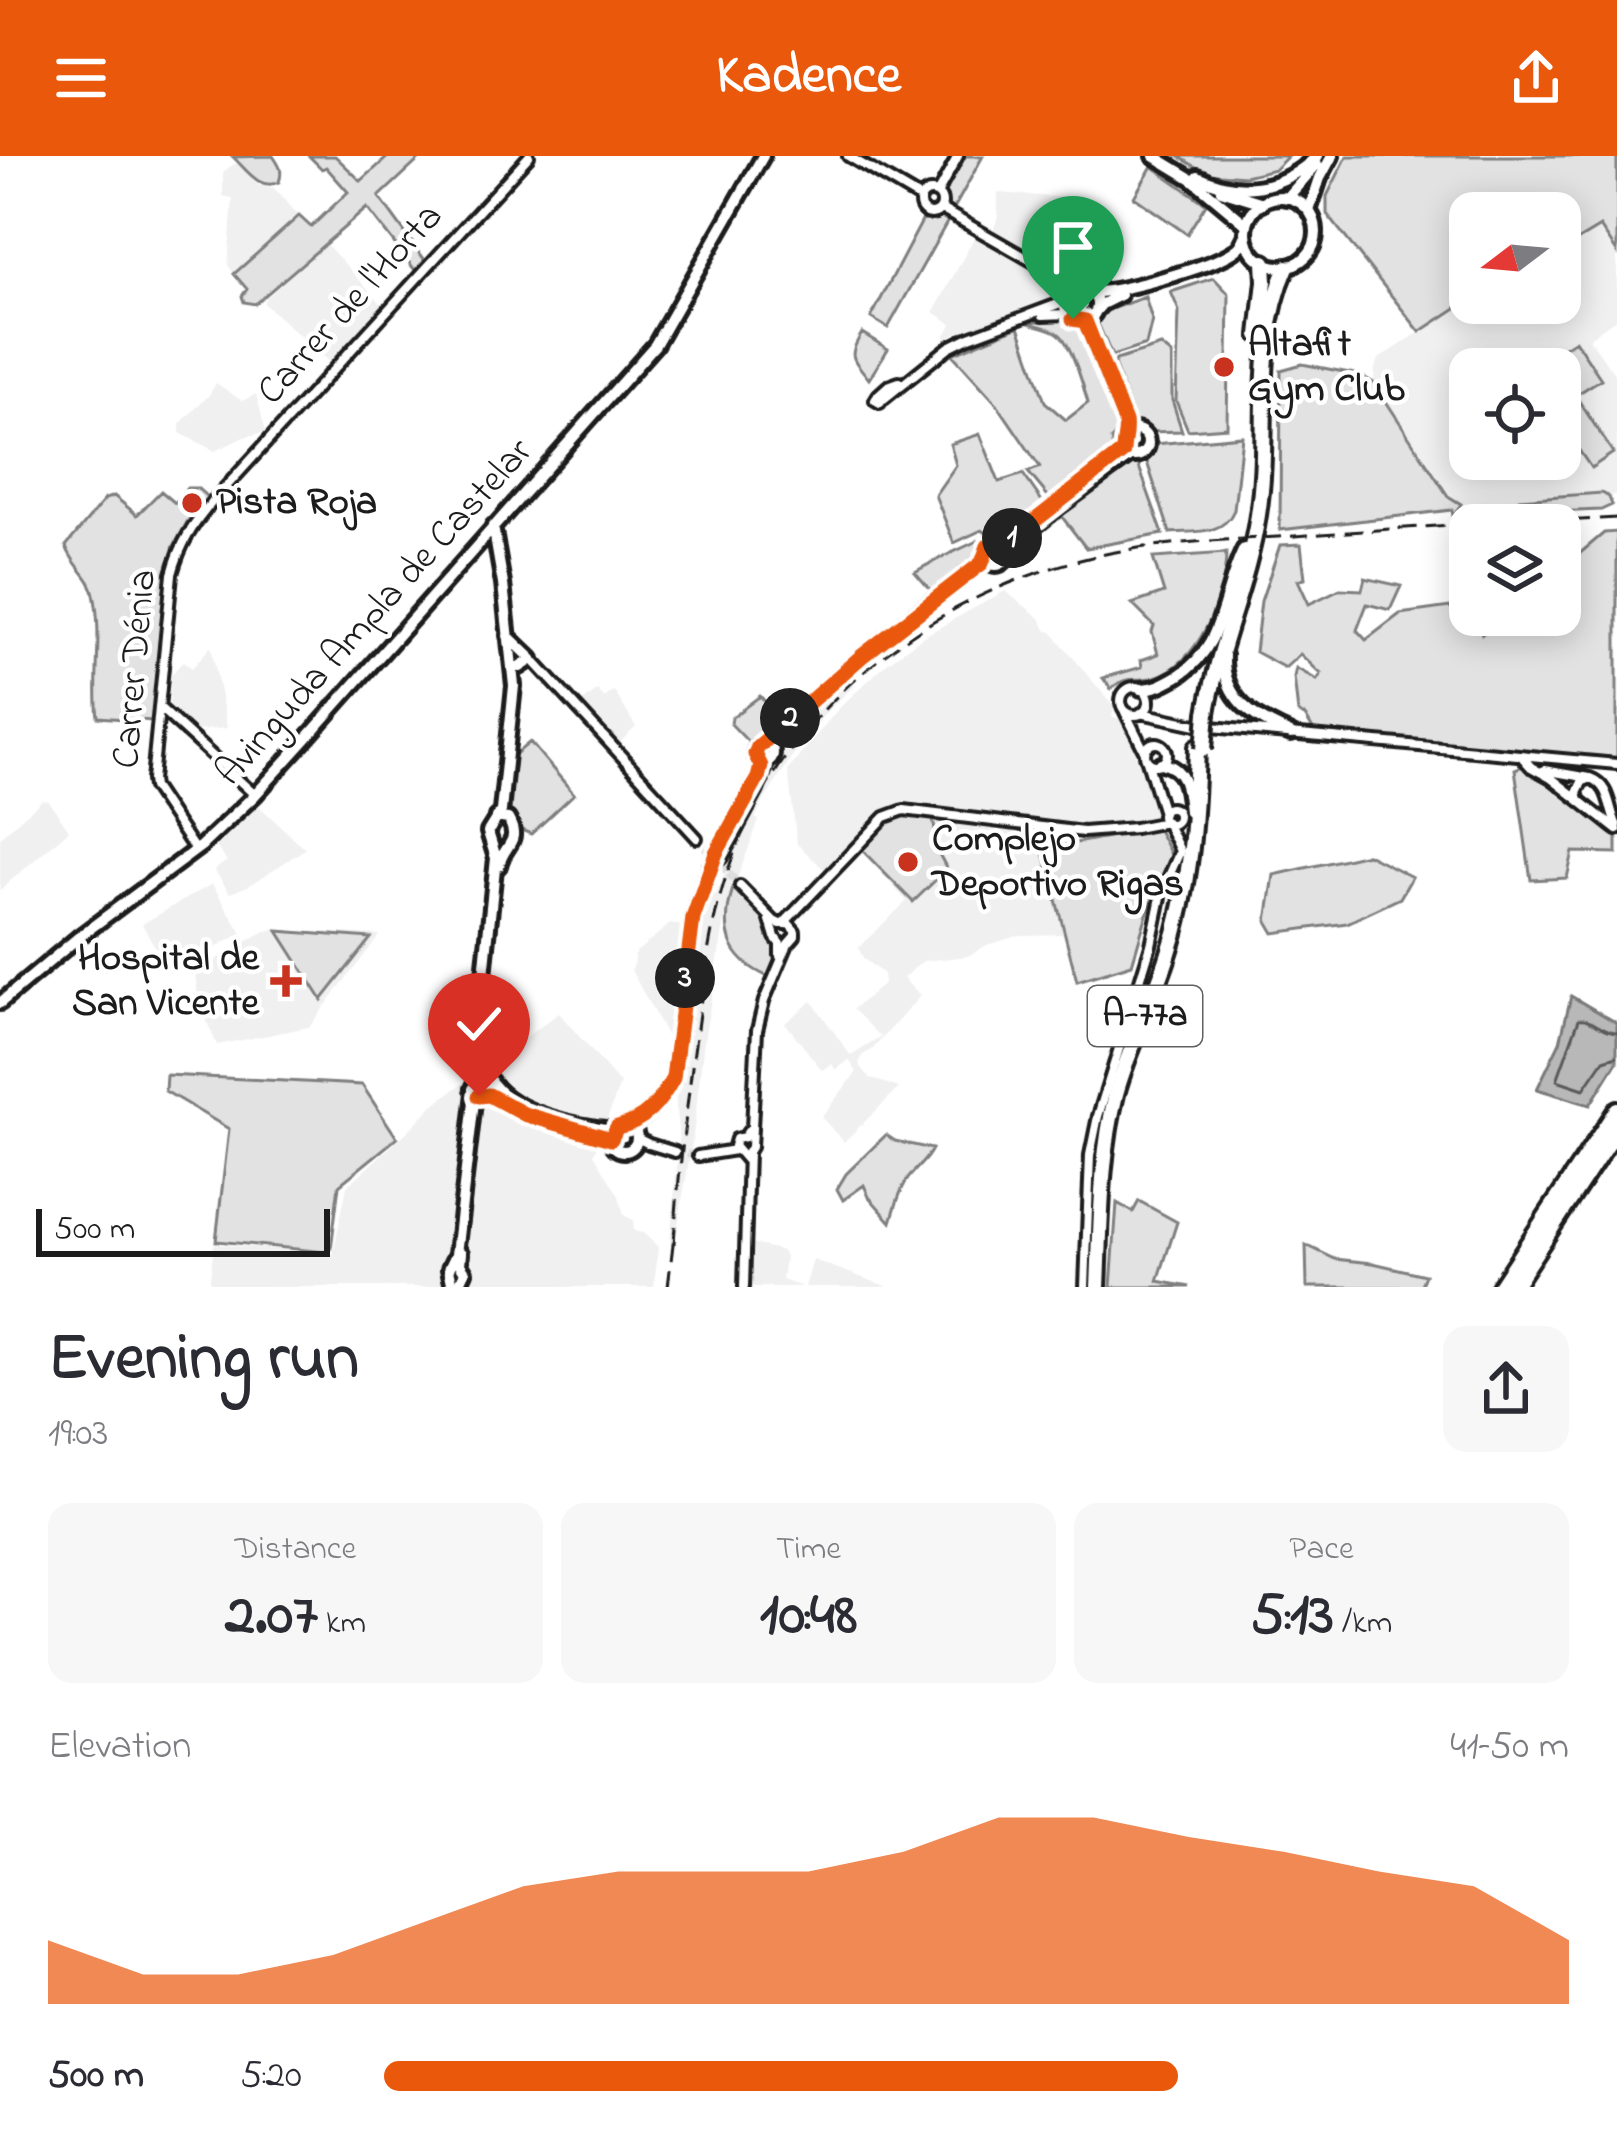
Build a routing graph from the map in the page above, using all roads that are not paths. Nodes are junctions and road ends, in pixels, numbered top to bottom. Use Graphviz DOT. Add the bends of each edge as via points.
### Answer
graph roads {
  1 [pos="529,156"];
  2 [pos="763,156"];
  3 [pos="848,156"];
  4 [pos="958,156"];
  5 [pos="1154,156"];
  6 [pos="1166,156"];
  7 [pos="1320,156"];
  8 [pos="1332,156"];
  9 [pos="1198,176"];
  10 [pos="937,194"];
  11 [pos="1287,198"];
  12 [pos="921,199"];
  13 [pos="1263,202"];
  14 [pos="940,209"];
  15 [pos="1309,211"];
  16 [pos="1247,229"];
  17 [pos="1260,259"];
  18 [pos="1287,267"];
  19 [pos="1058,277"];
  20 [pos="1085,291"];
  21 [pos="1067,304"];
  22 [pos="1091,317"];
  23 [pos="881,397"];
  24 [pos="1130,432"];
  25 [pos="1127,452"];
  26 [pos="218,496"];
  27 [pos="1260,507"];
  28 [pos="494,526"];
  29 [pos="1244,549"];
  30 [pos="512,642"];
  31 [pos="532,659"];
  32 [pos="515,668"];
  33 [pos="1145,694"];
  34 [pos="160,707"];
  35 [pos="1125,711"];
  36 [pos="1140,714"];
  37 [pos="1200,716"];
  38 [pos="1173,722"];
  39 [pos="1255,723"];
  40 [pos="1220,728"];
  41 [pos="1291,734"];
  42 [pos="1153,743"];
  43 [pos="1201,748"];
  44 [pos="1146,756"];
  45 [pos="1522,756"];
  46 [pos="1160,764"];
  47 [pos="1617,764"];
  48 [pos="1538,770"];
  49 [pos="1151,777"];
  50 [pos="1590,778"];
  51 [pos="255,795"];
  52 [pos="1580,800"];
  53 [pos="1592,809"];
  54 [pos="1611,811"];
  55 [pos="1167,817"];
  56 [pos="499,819"];
  57 [pos="1617,828"];
  58 [pos="697,838"];
  59 [pos="195,850"];
  60 [pos="500,851"];
  61 [pos="740,886"];
  62 [pos="782,927"];
  63 [pos="784,944"];
  64 [pos="489,945"];
  65 [pos="0,1003"];
  66 [pos="1139,1030"];
  67 [pos="484,1087"];
  68 [pos="1617,1109"];
  69 [pos="1617,1129"];
  70 [pos="613,1134"];
  71 [pos="748,1135"];
  72 [pos="637,1137"];
  73 [pos="737,1151"];
  74 [pos="675,1152"];
  75 [pos="698,1156"];
  76 [pos="456,1276"];
  77 [pos="744,1287"];
  78 [pos="1085,1287"];
  79 [pos="1101,1287"];
  80 [pos="1499,1287"];
  81 [pos="1513,1287"];
  1 -- 26 [label="street, Carrer de l'Horta"];
  2 -- 28 [label="main road, Avinguda Ampla de Castelar" via="656,345"];
  3 -- 12 [label="street"];
  4 -- 10 [label="street"];
  5 -- 16 [label="main road" via="1192,178"];
  6 -- 9 [label="main road"];
  7 -- 9 [label="main road" via="1254,188"];
  7 -- 11 [label="main road"];
  8 -- 15 [label="main road, A-77a"];
  9 -- 13 [label="main road"];
  10 -- 12 [label="street"];
  10 -- 14 [label="street"];
  11 -- 13 [label="main road"];
  11 -- 15 [label="main road"];
  12 -- 14 [label="street" via="926,213"];
  13 -- 16 [label="main road"];
  14 -- 19 [label="street"];
  15 -- 18 [label="main road, A-77a" via="1314,246"];
  16 -- 17 [label="main road, A-77a"];
  16 -- 20 [label="main road" via="1222,257 1112,291"];
  17 -- 18 [label="main road"];
  17 -- 22 [label="main road" via="1238,257 1112,298"];
  17 -- 29 [label="highway, A-77a" via="1256,477"];
  18 -- 27 [label="highway, A-77a" via="1268,334"];
  19 -- 20 [label="street"];
  19 -- 21 [label="street"];
  20 -- 21 [label="main road"];
  20 -- 22 [label="main road" via="1096,300"];
  21 -- 22 [label="main road" via="1078,321"];
  21 -- 23 [label="street" via="967,338"];
  22 -- 24 [label="main road"];
  24 -- 25 [label="main road" via="1122,442"];
  24 -- 25 [label="main road" via="1145,434 1148,444 1143,453"];
  25 -- 72 [label="main road" via="1005,547 988,546 988,561 779,734 693,918 673,1078 637,1123"];
  26 -- 34 [label="street, Carrer Dénia" via="178,551"];
  27 -- 37 [label="highway, A-77a"];
  27 -- 39 [label="main road, A-77a" via="1223,658 1232,693"];
  28 -- 30 [label="main road"];
  28 -- 51 [label="main road, Avinguda Ampla de Castelar"];
  29 -- 33 [label="main road, A-77a" via="1204,654"];
  29 -- 37 [label="highway, A-77a"];
  30 -- 31 [label="main road"];
  30 -- 32 [label="main road"];
  31 -- 32 [label="main road"];
  31 -- 58 [label="street"];
  32 -- 56 [label="main road"];
  33 -- 35 [label="street" via="1124,692"];
  33 -- 36 [label="street"];
  33 -- 38 [label="street"];
  34 -- 51 [label="street"];
  34 -- 59 [label="street, Carrer Dénia" via="153,787"];
  35 -- 36 [label="street"];
  35 -- 44 [label="street"];
  36 -- 38 [label="street"];
  36 -- 42 [label="street" via="1136,730"];
  37 -- 38 [label="street"];
  37 -- 39 [label="street"];
  37 -- 40 [label="street"];
  37 -- 43 [label="highway, A-77a, bridge"];
  39 -- 40 [label="street"];
  39 -- 41 [label="main road"];
  40 -- 41 [label="street"];
  41 -- 45 [label="street"];
  42 -- 44 [label="street"];
  42 -- 46 [label="street" via="1166,750"];
  43 -- 66 [label="highway, A-77a" via="1186,889"];
  43 -- 79 [label="highway, A-77a" via="1190,907 1115,1131"];
  44 -- 46 [label="street"];
  44 -- 49 [label="street"];
  45 -- 47 [label="street"];
  45 -- 48 [label="street"];
  46 -- 49 [label="street"];
  46 -- 66 [label="main road, A-77a" via="1183,778 1189,845 1176,918"];
  48 -- 50 [label="street"];
  48 -- 52 [label="street"];
  49 -- 55 [label="street"];
  50 -- 52 [label="street" via="1579,786"];
  50 -- 54 [label="street" via="1602,784"];
  51 -- 59 [label="main road, Avinguda Ampla de Castelar"];
  52 -- 53 [label="street"];
  53 -- 54 [label="street"];
  53 -- 57 [label="street"];
  54 -- 57 [label="street"];
  55 -- 62 [label="street" via="1083,832 904,810 885,818"];
  55 -- 78 [label="street" via="1179,857 1162,892 1090,1155"];
  56 -- 60 [label="main road" via="488,832"];
  56 -- 60 [label="main road" via="514,833"];
  59 -- 65 [label="main road, Avinguda Ampla de Castelar"];
  60 -- 64 [label="main road"];
  61 -- 62 [label="street"];
  62 -- 63 [label="street" via="776,940"];
  62 -- 63 [label="street" via="795,937"];
  63 -- 71 [label="street" via="760,1011"];
  64 -- 67 [label="main road"];
  64 -- 67 [label="main road" via="477,1043"];
  66 -- 79 [label="highway, A-77a" via="1106,1141"];
  67 -- 70 [label="main road" via="524,1114"];
  67 -- 76 [label="main road"];
  68 -- 80 [label="highway"];
  69 -- 81 [label="highway"];
  70 -- 72 [label="main road"];
  70 -- 72 [label="main road" via="626,1151"];
  71 -- 73 [label="street"];
  71 -- 73 [label="street" via="736,1139"];
  72 -- 74 [label="street"];
  73 -- 75 [label="street"];
  73 -- 77 [label="street" via="748,1165"];
}
